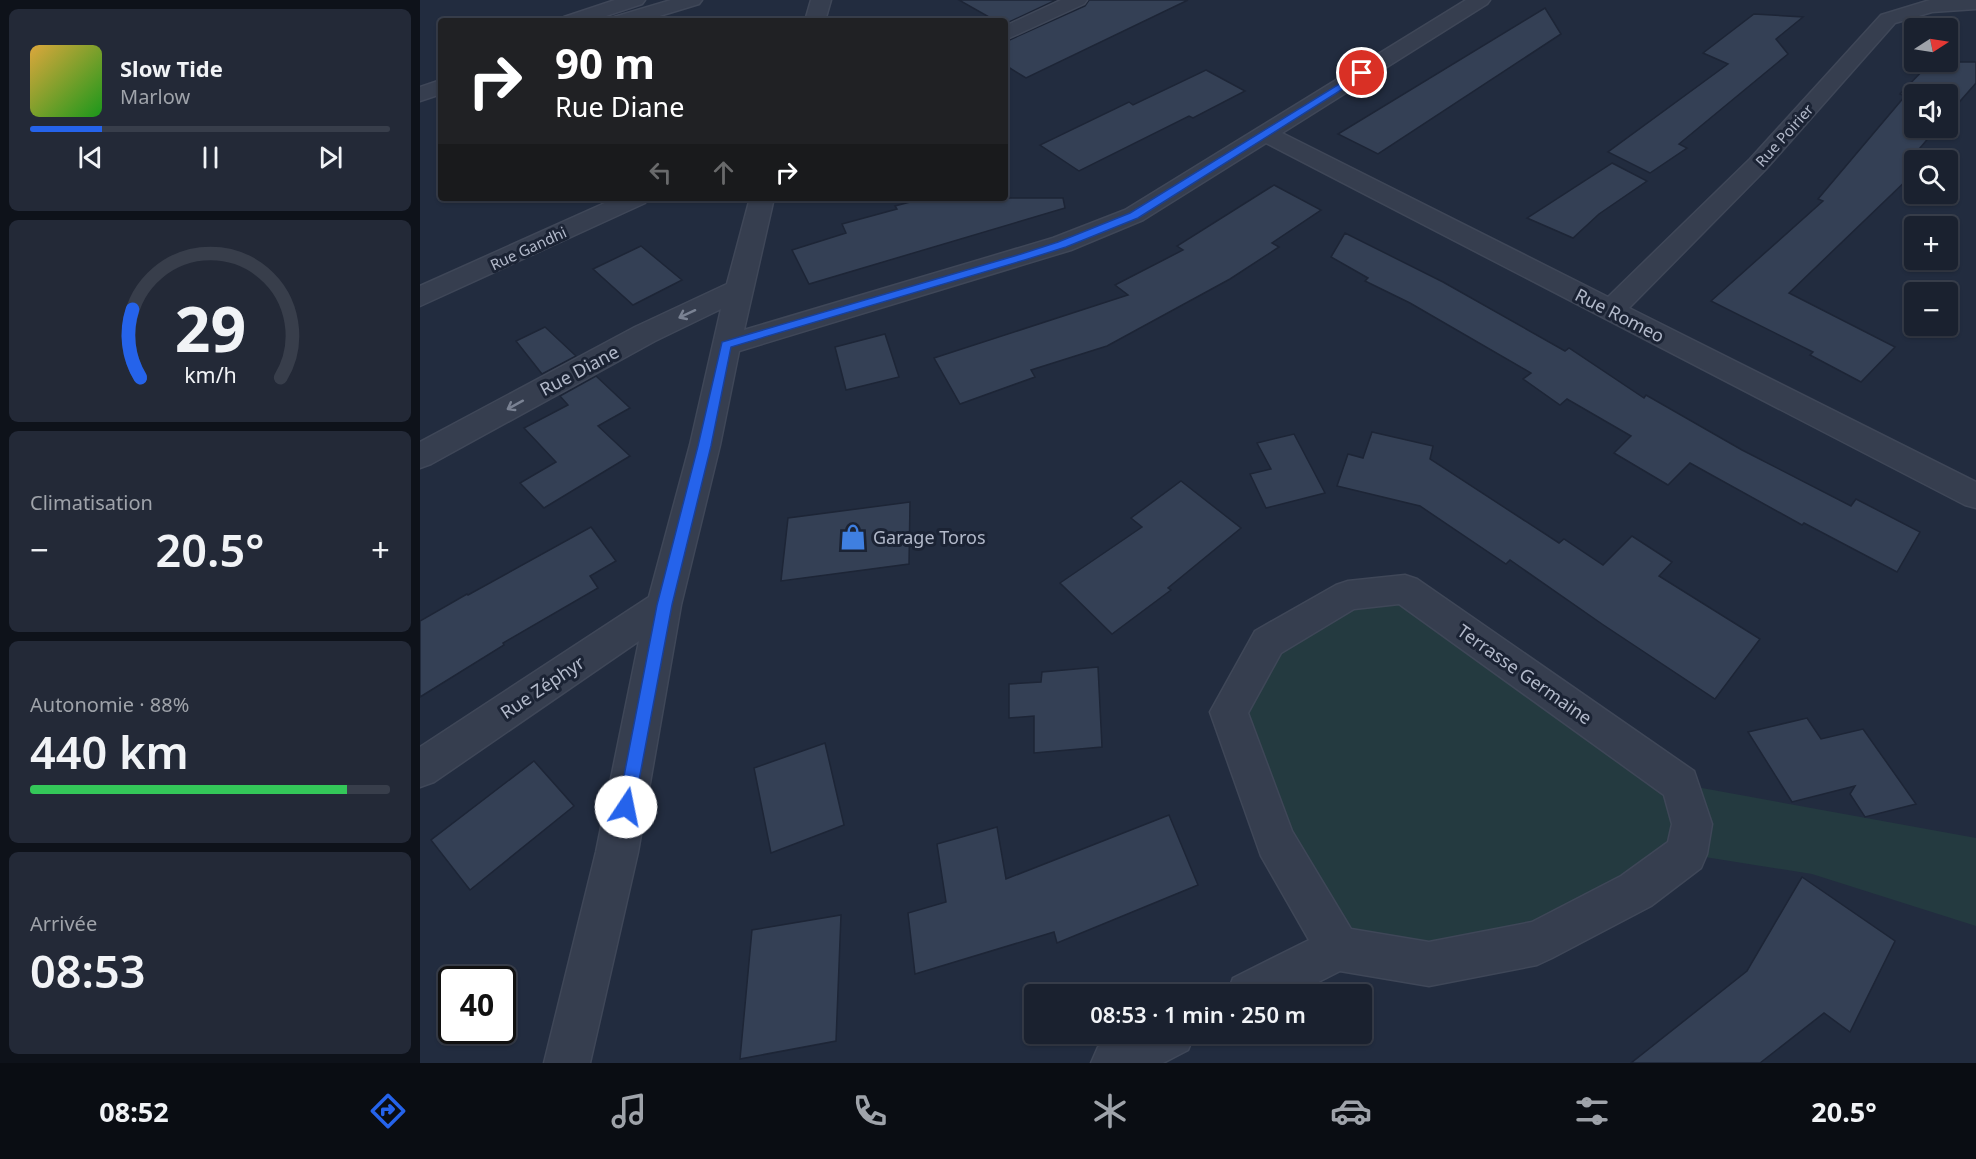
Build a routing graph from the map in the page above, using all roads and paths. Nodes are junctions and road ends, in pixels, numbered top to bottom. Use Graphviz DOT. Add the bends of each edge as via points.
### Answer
graph roads {
  1 [pos="635,0"];
  2 [pos="692,0"];
  3 [pos="822,0"];
  4 [pos="1077,0"];
  5 [pos="1480,0"];
  6 [pos="1976,3"];
  7 [pos="580,18"];
  8 [pos="631,18"];
  9 [pos="816,18"];
  10 [pos="1008,33"];
  11 [pos="438,67"];
  12 [pos="420,73"];
  13 [pos="438,88"];
  14 [pos="420,94"];
  15 [pos="1264,134"];
  16 [pos="629,201"];
  17 [pos="761,201"];
  18 [pos="740,289"];
  19 [pos="420,297"];
  20 [pos="1611,310"];
  21 [pos="726,345"];
  22 [pos="420,456"];
  23 [pos="1976,496"];
  24 [pos="664,605"];
  25 [pos="420,769"];
  26 [pos="1338,949"];
  27 [pos="1269,984"];
  28 [pos="1152,1044"];
  29 [pos="567,1063"];
  30 [pos="1114,1063"];
  1 -- 7 [label="street"];
  2 -- 8 [label="street"];
  3 -- 9 [label="street"];
  4 -- 10 [label="street"];
  5 -- 15 [label="street"];
  6 -- 20 [label="street, Rue Poirier" via="1930,6 1888,19 1758,164"];
  11 -- 12 [label="street"];
  13 -- 14 [label="street"];
  15 -- 20 [label="street, Rue Romeo"];
  15 -- 21 [label="street" via="1134,215 1062,244"];
  16 -- 19 [label="street, Rue Gandhi"];
  17 -- 18 [label="street"];
  18 -- 21 [label="street"];
  18 -- 22 [label="street, Rue Diane, one-way" via="645,334"];
  20 -- 23 [label="street, Rue Romeo"];
  21 -- 24 [label="street" via="705,446"];
  24 -- 25 [label="street, Rue Zéphyr"];
  24 -- 29 [label="street" via="617,852"];
  26 -- 26 [label="street, Terrasse Germaine" via="1429,964 1537,944 1636,891 1686,854 1692,824 1680,784 1405,589 1348,596 1268,642 1229,712 1275,842"];
  26 -- 27 [label="street"];
  28 -- 30 [label="street"];
}
